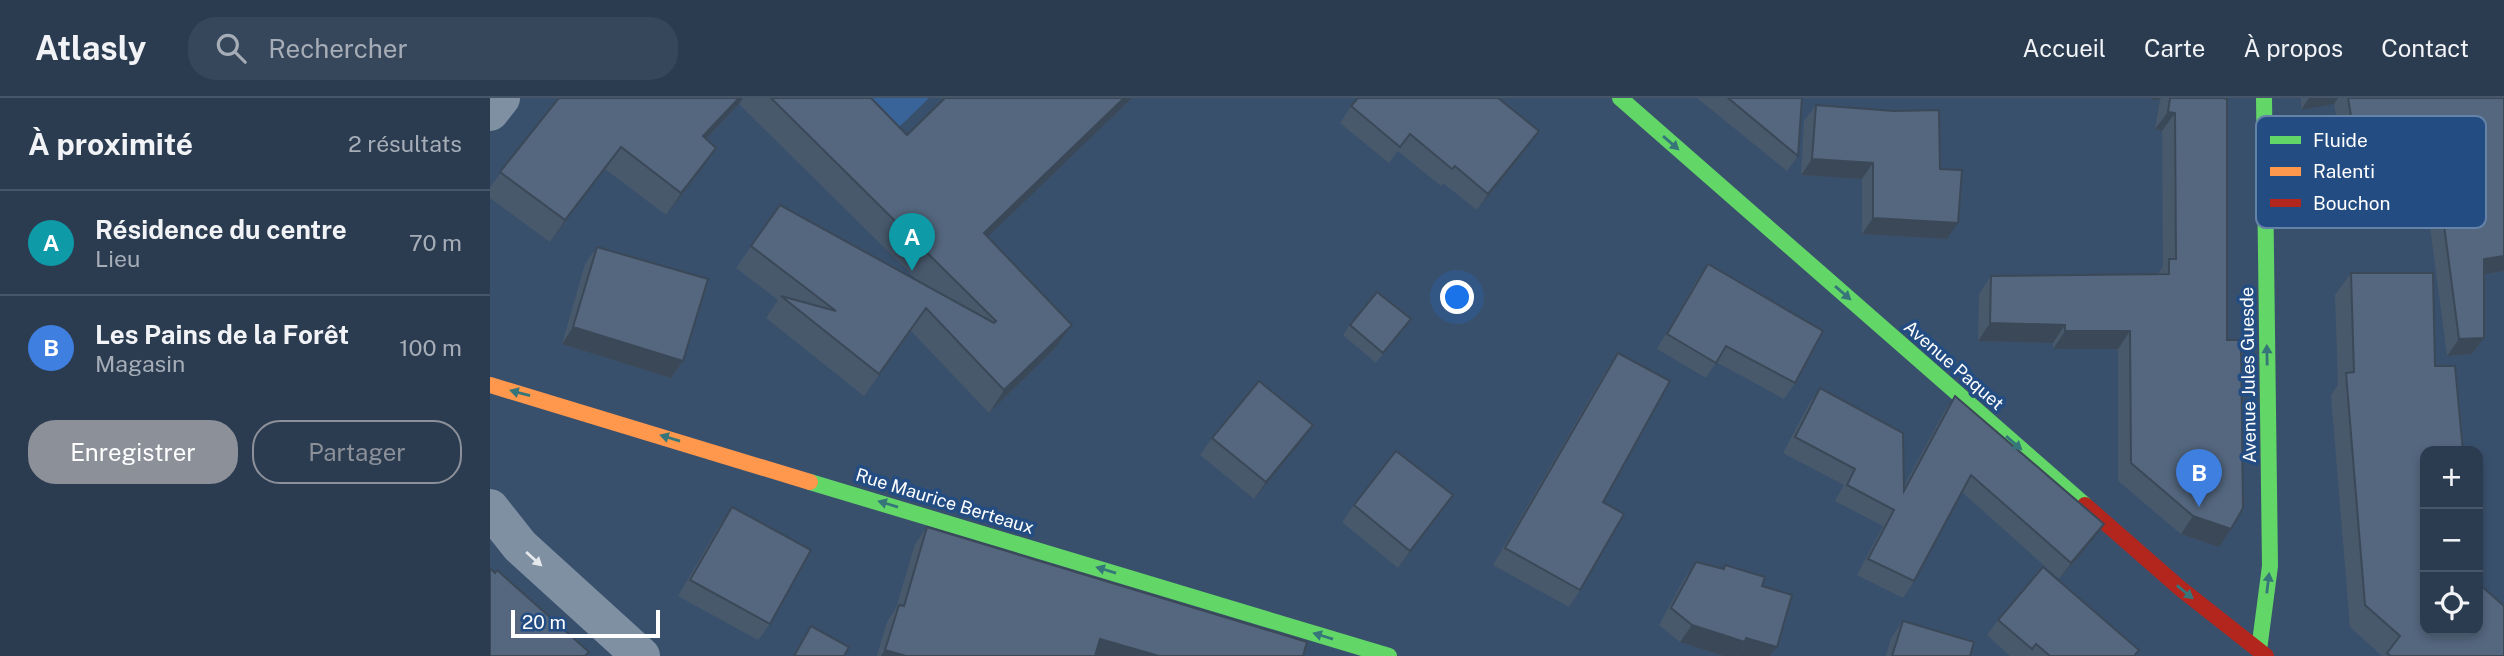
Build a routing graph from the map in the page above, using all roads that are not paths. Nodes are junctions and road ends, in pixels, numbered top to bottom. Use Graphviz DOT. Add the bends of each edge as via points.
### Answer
graph roads {
  1 [pos="500,98"];
  2 [pos="1620,98"];
  3 [pos="2264,98"];
  4 [pos="490,112"];
  5 [pos="2264,116"];
  6 [pos="2266,228"];
  7 [pos="490,385"];
  8 [pos="490,508"];
  9 [pos="2262,653"];
  10 [pos="641,656"];
  11 [pos="1389,656"];
  1 -- 4 [label="street"];
  2 -- 9 [label="street, Avenue Paquet, one-way" via="2181,589"];
  5 -- 3 [label="street, Avenue Jules Guesde, one-way"];
  9 -- 6 [label="street, Avenue Jules Guesde, one-way" via="2270,566"];
  11 -- 7 [label="street, Rue Maurice Berteaux, one-way"];
  8 -- 10 [label="street, one-way" via="520,546"];
}
